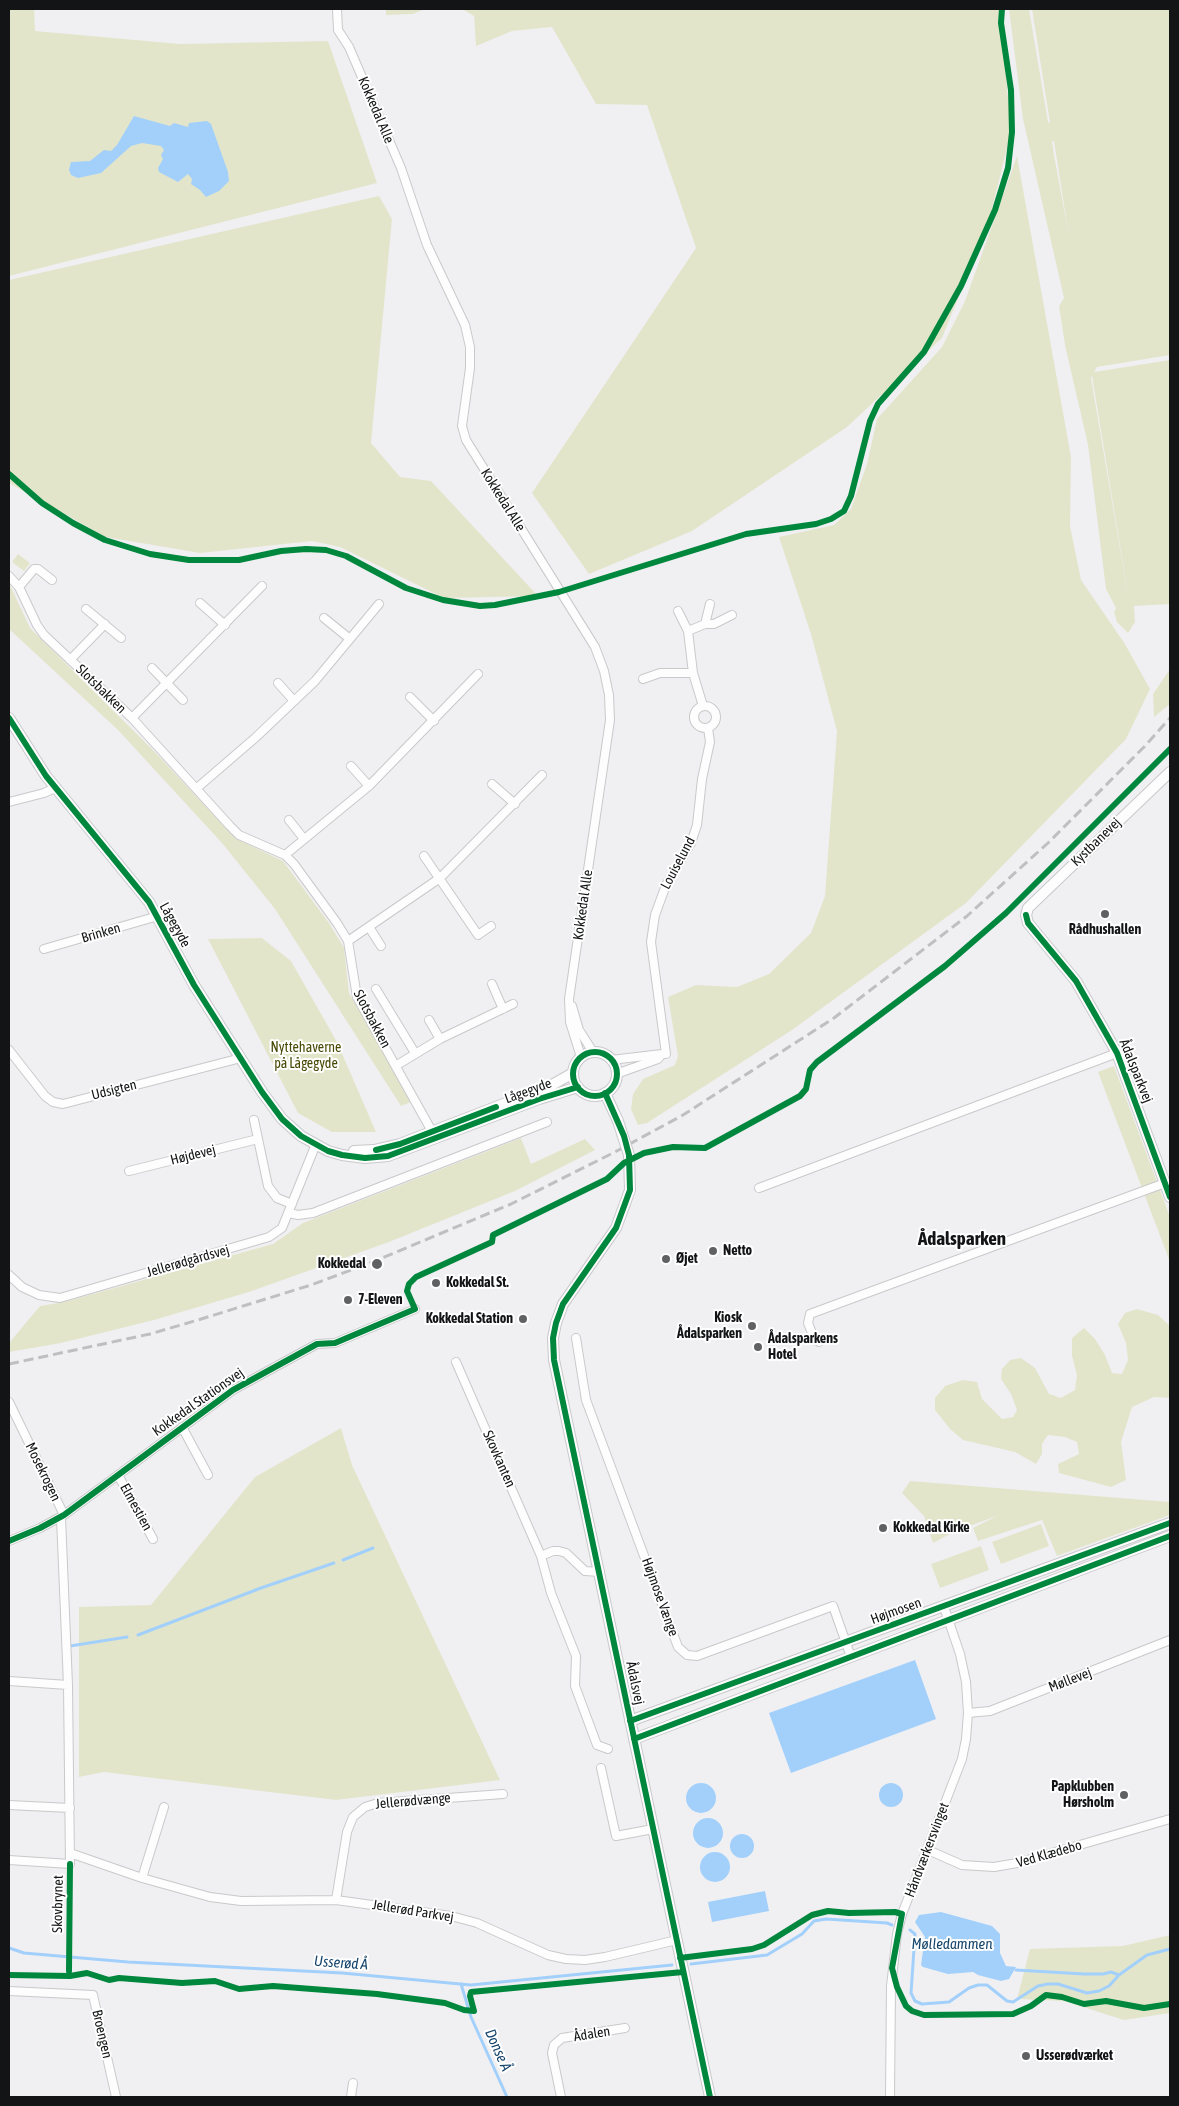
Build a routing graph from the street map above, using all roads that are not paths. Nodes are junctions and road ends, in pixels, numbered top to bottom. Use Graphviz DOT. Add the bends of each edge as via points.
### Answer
graph roads {
  1 [pos="337,9"];
  2 [pos="9,576"];
  3 [pos="52,580"];
  4 [pos="262,586"];
  5 [pos="19,587"];
  6 [pos="200,603"];
  7 [pos="379,604"];
  8 [pos="710,604"];
  9 [pos="86,609"];
  10 [pos="678,611"];
  11 [pos="732,615"];
  12 [pos="324,618"];
  13 [pos="104,624"];
  14 [pos="705,624"];
  15 [pos="225,625"];
  16 [pos="688,631"];
  17 [pos="121,638"];
  18 [pos="350,639"];
  19 [pos="70,660"];
  20 [pos="152,668"];
  21 [pos="693,673"];
  22 [pos="478,674"];
  23 [pos="643,679"];
  24 [pos="278,683"];
  25 [pos="168,684"];
  26 [pos="410,697"];
  27 [pos="183,700"];
  28 [pos="294,701"];
  29 [pos="703,706"];
  30 [pos="9,718"];
  31 [pos="132,718"];
  32 [pos="434,721"];
  33 [pos="708,728"];
  34 [pos="351,766"];
  35 [pos="1170,772"];
  36 [pos="542,775"];
  37 [pos="492,784"];
  38 [pos="369,786"];
  39 [pos="55,788"];
  40 [pos="197,788"];
  41 [pos="9,802"];
  42 [pos="515,804"];
  43 [pos="289,820"];
  44 [pos="304,839"];
  45 [pos="285,855"];
  46 [pos="424,856"];
  47 [pos="440,878"];
  48 [pos="1026,915"];
  49 [pos="158,916"];
  50 [pos="491,926"];
  51 [pos="369,927"];
  52 [pos="348,941"];
  53 [pos="381,946"];
  54 [pos="44,949"];
  55 [pos="492,984"];
  56 [pos="376,989"];
  57 [pos="569,999"];
  58 [pos="514,1004"];
  59 [pos="503,1009"];
  60 [pos="429,1020"];
  61 [pos="440,1039"];
  62 [pos="9,1050"];
  63 [pos="593,1052"];
  64 [pos="416,1053"];
  65 [pos="662,1054"];
  66 [pos="1117,1054"];
  67 [pos="581,1057"];
  68 [pos="240,1058"];
  69 [pos="611,1060"];
  70 [pos="397,1065"];
  71 [pos="573,1073"];
  72 [pos="616,1074"];
  73 [pos="578,1087"];
  74 [pos="605,1093"];
  75 [pos="254,1120"];
  76 [pos="546,1122"];
  77 [pos="434,1135"];
  78 [pos="258,1139"];
  79 [pos="316,1144"];
  80 [pos="129,1172"];
  81 [pos="1165,1183"];
  82 [pos="759,1188"];
  83 [pos="1170,1197"];
  84 [pos="292,1204"];
  85 [pos="289,1213"];
  86 [pos="9,1275"];
  87 [pos="415,1308"];
  88 [pos="576,1338"];
  89 [pos="819,1342"];
  90 [pos="456,1362"];
  91 [pos="9,1402"];
  92 [pos="182,1428"];
  93 [pos="118,1475"];
  94 [pos="208,1475"];
  95 [pos="63,1516"];
  96 [pos="1170,1523"];
  97 [pos="1170,1536"];
  98 [pos="153,1539"];
  99 [pos="9,1541"];
  100 [pos="541,1556"];
  101 [pos="600,1572"];
  102 [pos="944,1607"];
  103 [pos="948,1619"];
  104 [pos="1170,1640"];
  105 [pos="846,1643"];
  106 [pos="851,1657"];
  107 [pos="9,1682"];
  108 [pos="68,1685"];
  109 [pos="968,1713"];
  110 [pos="630,1721"];
  111 [pos="634,1739"];
  112 [pos="608,1749"];
  113 [pos="600,1768"];
  114 [pos="503,1794"];
  115 [pos="9,1805"];
  116 [pos="164,1807"];
  117 [pos="70,1808"];
  118 [pos="1170,1819"];
  119 [pos="653,1829"];
  120 [pos="928,1850"];
  121 [pos="70,1853"];
  122 [pos="9,1860"];
  123 [pos="142,1878"];
  124 [pos="336,1900"];
  125 [pos="677,1940"];
  126 [pos="9,1991"];
  127 [pos="625,2028"];
  128 [pos="353,2083"];
  129 [pos="116,2097"];
  130 [pos="352,2097"];
  131 [pos="560,2097"];
  132 [pos="710,2097"];
  133 [pos="890,2097"];
  1 -- 57 [label="street, Kokkedal Alle" via="338,30 353,56 401,168 427,245 465,325 470,354 462,426 466,440 595,647 604,671 610,720"];
  2 -- 5 [label="street, Slotsbakken"];
  3 -- 5 [label="street" via="34,569"];
  4 -- 15 [label="street, Slotsbakken"];
  5 -- 19 [label="street, Slotsbakken" via="36,625"];
  6 -- 15 [label="street"];
  7 -- 18 [label="street"];
  8 -- 14 [label="street"];
  9 -- 13 [label="street"];
  10 -- 16 [label="street"];
  11 -- 14 [label="street" via="714,624"];
  12 -- 18 [label="street"];
  13 -- 17 [label="street"];
  13 -- 19 [label="street, Slotsbakken"];
  14 -- 16 [label="street"];
  15 -- 25 [label="street, Slotsbakken"];
  16 -- 21 [label="street"];
  18 -- 28 [label="street"];
  19 -- 31 [label="street, Slotsbakken"];
  20 -- 25 [label="street"];
  21 -- 23 [label="street" via="660,673"];
  21 -- 29 [label="street"];
  22 -- 32 [label="street"];
  24 -- 28 [label="street"];
  25 -- 27 [label="street"];
  25 -- 31 [label="street, Slotsbakken"];
  26 -- 32 [label="street"];
  28 -- 40 [label="street"];
  29 -- 33 [label="street" via="713,710 716,717"];
  29 -- 33 [label="street" via="696,710 694,720 698,726"];
  30 -- 39 [label="street, Lågegyde"];
  31 -- 40 [label="street, Slotsbakken"];
  32 -- 38 [label="street"];
  33 -- 65 [label="street, Louiselund" via="710,742 697,824 691,842 666,885 655,915 651,942 666,1054"];
  34 -- 38 [label="street"];
  35 -- 48 [label="street, Kystbanevej" via="1028,908"];
  36 -- 42 [label="street"];
  37 -- 42 [label="street"];
  38 -- 44 [label="street"];
  39 -- 41 [label="street"];
  39 -- 49 [label="street, Lågegyde"];
  40 -- 45 [label="street, Slotsbakken" via="239,835"];
  42 -- 47 [label="street"];
  43 -- 44 [label="street"];
  44 -- 45 [label="street"];
  45 -- 52 [label="street, Slotsbakken"];
  46 -- 47 [label="street"];
  47 -- 50 [label="street" via="478,936"];
  47 -- 51 [label="street"];
  48 -- 66 [label="street, Ådalsparkvej" via="1028,923 1076,981"];
  49 -- 54 [label="street, Brinken"];
  49 -- 68 [label="street, Lågegyde" via="192,981"];
  51 -- 52 [label="street"];
  51 -- 53 [label="street"];
  52 -- 70 [label="street, Slotsbakken" via="358,997"];
  55 -- 59 [label="street"];
  56 -- 64 [label="street, Slotsbakken"];
  57 -- 63 [label="street, Kokkedal Alle" via="580,1030"];
  57 -- 67 [label="street, Kokkedal Alle" via="570,1022"];
  58 -- 59 [label="street, Slotsbakken"];
  59 -- 61 [label="street, Slotsbakken"];
  60 -- 61 [label="street"];
  61 -- 64 [label="street, Slotsbakken"];
  62 -- 68 [label="street, Udsigten" via="45,1096 63,1104"];
  63 -- 67 [label="street"];
  63 -- 69 [label="street"];
  64 -- 70 [label="street, Slotsbakken"];
  65 -- 69 [label="street"];
  65 -- 72 [label="street" via="658,1059"];
  66 -- 81 [label="street, Ådalsparkvej"];
  66 -- 82 [label="street, Ådalsparkvej"];
  67 -- 71 [label="street"];
  68 -- 79 [label="street, Lågegyde" via="282,1120 300,1136"];
  69 -- 72 [label="street"];
  70 -- 77 [label="street, Slotsbakken"];
  71 -- 73 [label="street"];
  71 -- 77 [label="street, Lågegyde" via="550,1086"];
  72 -- 74 [label="street" via="613,1085"];
  73 -- 74 [label="street" via="590,1095"];
  73 -- 77 [label="street, Lågegyde"];
  74 -- 101 [label="street, Ådalsvej, bridge" via="629,1155 630,1190 616,1228 563,1304 556,1322 554,1360"];
  75 -- 78 [label="street"];
  76 -- 85 [label="street" via="313,1213"];
  77 -- 79 [label="street, Lågegyde" via="368,1151"];
  77 -- 79 [label="street, Lågegyde" via="403,1152 380,1158 351,1157"];
  78 -- 80 [label="street, Højdevej"];
  78 -- 84 [label="street" via="268,1186 277,1198"];
  79 -- 84 [label="street, Jellerødgårdsvej"];
  81 -- 83 [label="street, Ådalsparkvej"];
  81 -- 89 [label="street" via="810,1314 808,1323"];
  84 -- 85 [label="street, Jellerødgårdsvej"];
  85 -- 86 [label="street, Jellerødgårdsvej" via="282,1228 269,1237 60,1298 39,1295 22,1287"];
  87 -- 92 [label="street, Kokkedal Stationsvej" via="335,1343 317,1344 233,1390"];
  88 -- 105 [label="street, Højmose Vænge" via="586,1400 678,1647 687,1655 697,1656 833,1606"];
  90 -- 100 [label="street, Skovkanten"];
  91 -- 95 [label="street, Mosekrogen"];
  92 -- 93 [label="street, Kokkedal Stationsvej"];
  92 -- 94 [label="street"];
  93 -- 95 [label="street, Kokkedal Stationsvej"];
  93 -- 98 [label="street, Elmestien"];
  95 -- 99 [label="street, Kokkedal Stationsvej"];
  95 -- 108 [label="street, Skovbrynet"];
  96 -- 102 [label="street, Højmosen"];
  97 -- 103 [label="street, Højmosen"];
  100 -- 101 [label="street" via="559,1551 566,1553 585,1571"];
  100 -- 112 [label="street, Skovkanten" via="551,1593 576,1656 575,1686 597,1745"];
  101 -- 110 [label="street, Ådalsvej"];
  102 -- 103 [label="street, Håndværkersvinget"];
  102 -- 105 [label="street, Højmosen"];
  103 -- 106 [label="street, Højmosen"];
  103 -- 109 [label="street, Håndværkersvinget" via="960,1654"];
  104 -- 109 [label="street, Møllevej" via="990,1711"];
  105 -- 106 [label="street, Højmose Vænge"];
  105 -- 110 [label="street, Højmosen"];
  106 -- 111 [label="street, Højmosen"];
  107 -- 108 [label="street"];
  108 -- 117 [label="street, Skovbrynet"];
  109 -- 120 [label="street, Håndværkersvinget" via="962,1759"];
  110 -- 111 [label="street, Ådalsvej"];
  111 -- 119 [label="street, Ådalsvej"];
  113 -- 119 [label="street" via="616,1836"];
  114 -- 124 [label="street, Jellerødvænge" via="378,1803 365,1807 353,1817 347,1832"];
  115 -- 117 [label="street"];
  116 -- 123 [label="street"];
  117 -- 121 [label="street, Skovbrynet"];
  118 -- 120 [label="street, Ved Klædebo" via="994,1867 962,1865"];
  119 -- 125 [label="street, Ådalsvej"];
  120 -- 133 [label="street, Håndværkersvinget" via="902,1914 896,1943 891,1986"];
  121 -- 122 [label="street, Skovbrynet" via="70,1864"];
  121 -- 123 [label="street, Jellerød Parkvej"];
  123 -- 124 [label="street, Jellerød Parkvej" via="241,1901"];
  124 -- 125 [label="street, Jellerød Parkvej" via="451,1916 477,1923 548,1955 566,1959 605,1957"];
  125 -- 132 [label="street, Ådalsvej"];
  126 -- 129 [label="street, Broengen" via="93,1995"];
  127 -- 131 [label="street, Ådalen" via="562,2038 554,2045 552,2053"];
  128 -- 130 [label="street"];
}
